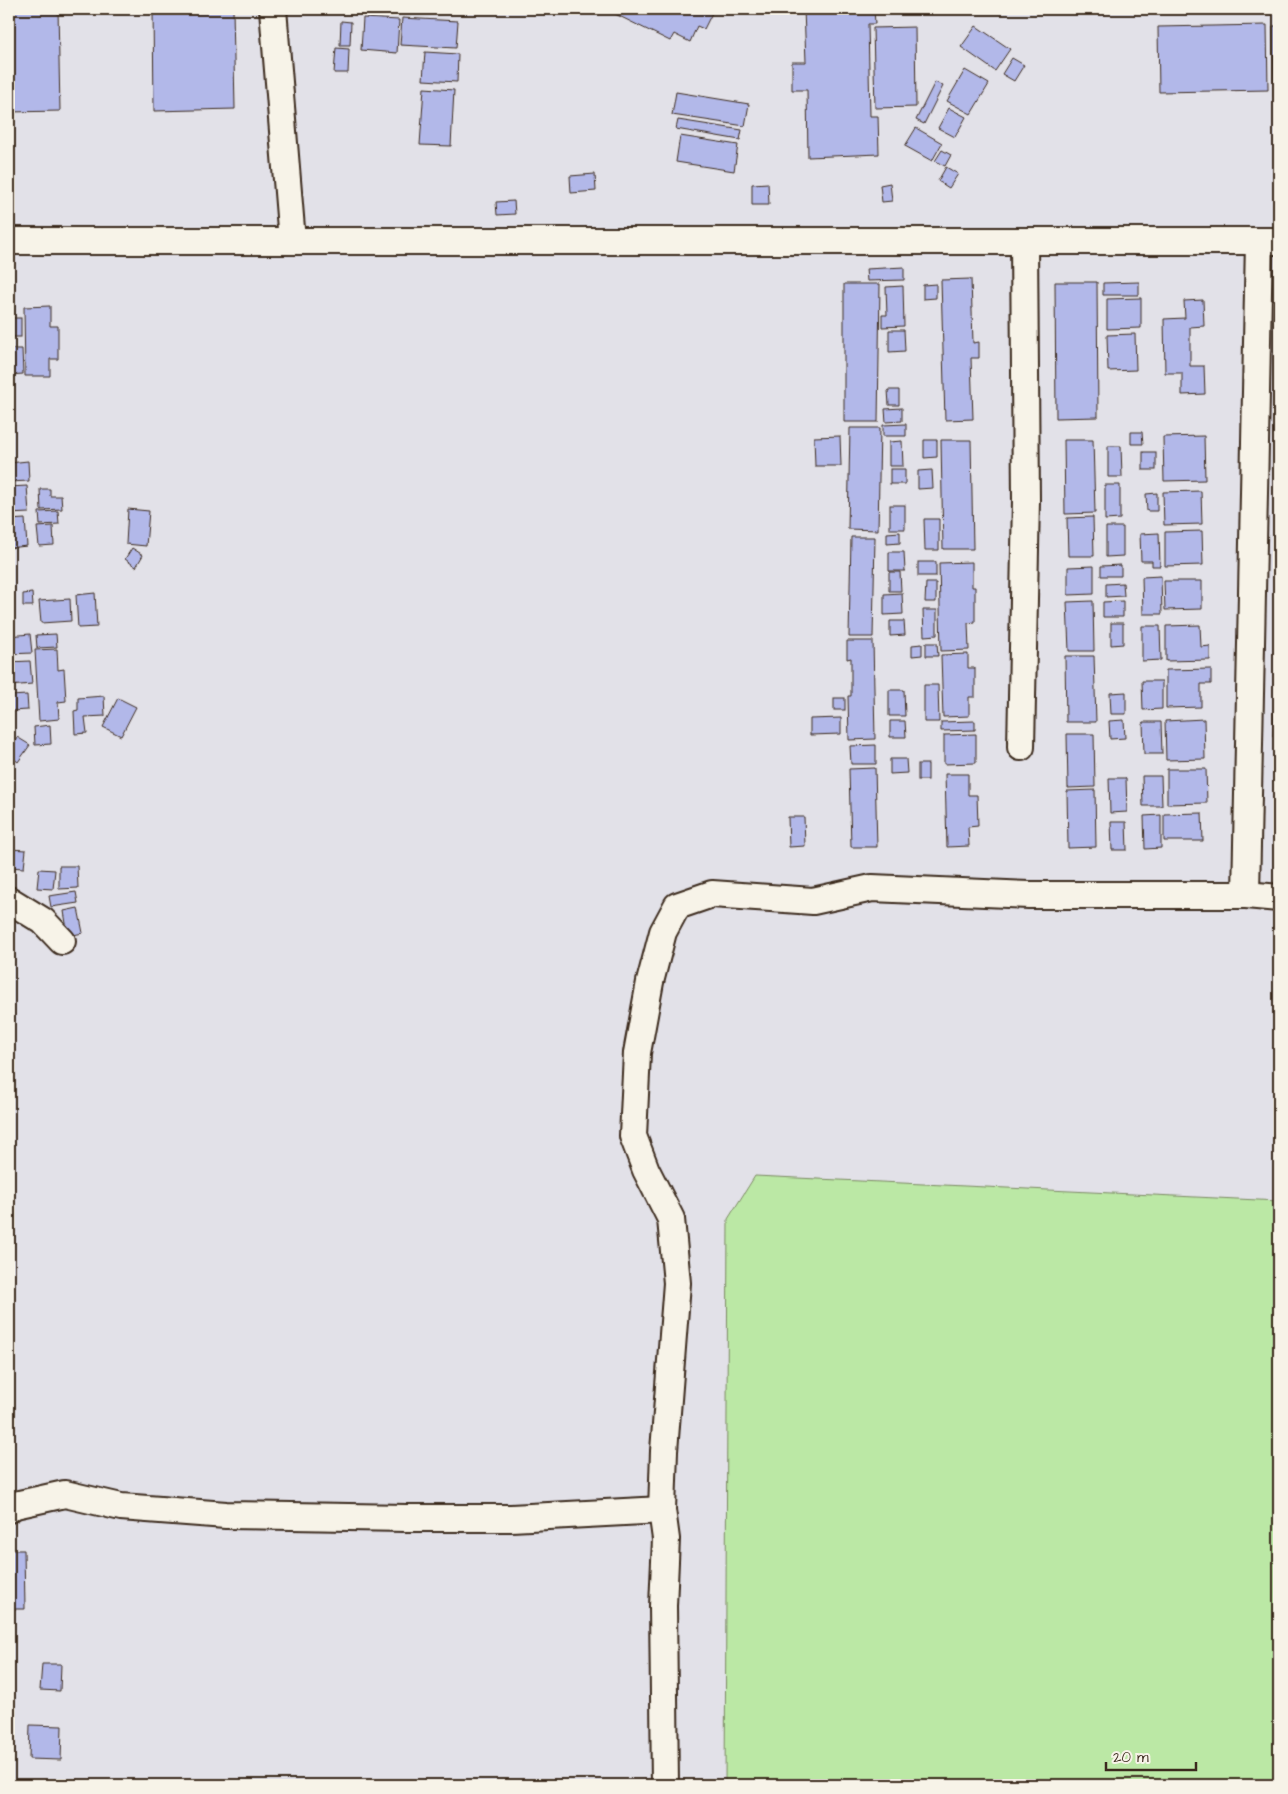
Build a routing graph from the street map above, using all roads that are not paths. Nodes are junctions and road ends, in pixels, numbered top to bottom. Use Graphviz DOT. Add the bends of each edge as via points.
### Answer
graph roads {
  1 [pos="272,9"];
  2 [pos="1024,240"];
  3 [pos="9,241"];
  4 [pos="292,241"];
  5 [pos="1269,241"];
  6 [pos="1021,747"];
  7 [pos="1246,895"];
  8 [pos="1279,898"];
  9 [pos="9,900"];
  10 [pos="62,941"];
  11 [pos="9,1509"];
  12 [pos="662,1510"];
  13 [pos="665,1785"];
  1 -- 4 [label="street"];
  2 -- 4 [label="street"];
  2 -- 5 [label="street"];
  2 -- 6 [label="street" via="1026,500"];
  3 -- 4 [label="street"];
  5 -- 7 [label="street"];
  7 -- 8 [label="street"];
  7 -- 12 [label="street" via="1028,895 872,888 813,901 712,894 677,906 663,932 636,1054 634,1136 646,1170 671,1219 677,1284"];
  9 -- 10 [label="street" via="43,921"];
  11 -- 12 [label="street" via="65,1494 121,1507 226,1514 502,1518"];
  12 -- 13 [label="street" via="666,1539 663,1606"];
}
